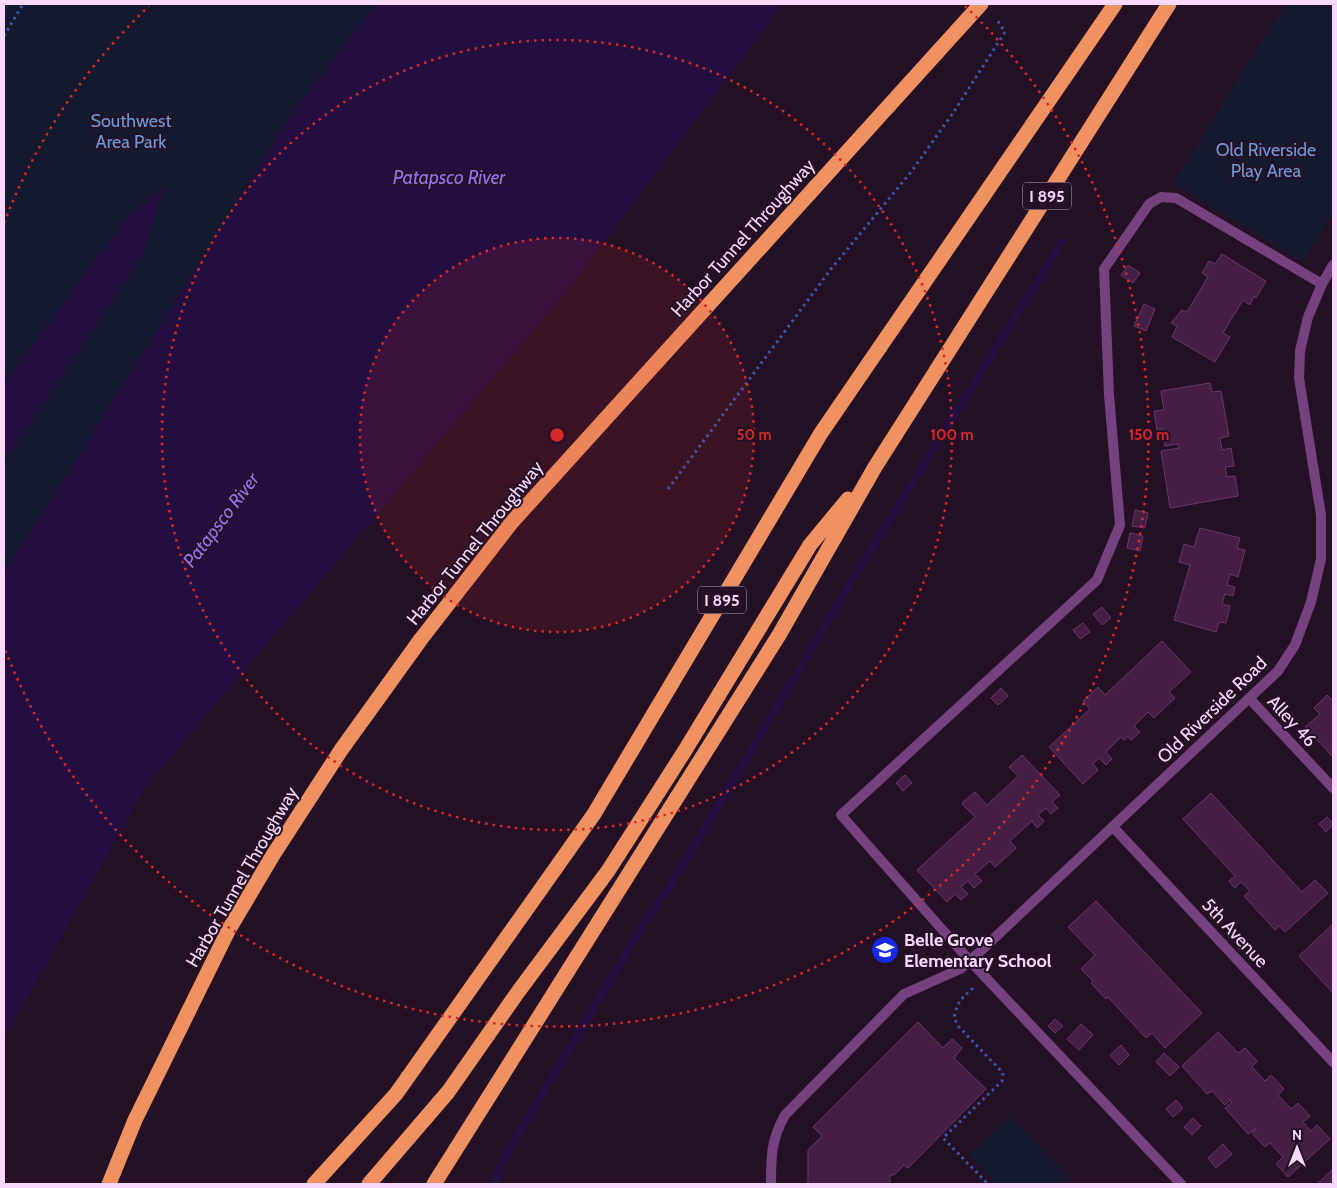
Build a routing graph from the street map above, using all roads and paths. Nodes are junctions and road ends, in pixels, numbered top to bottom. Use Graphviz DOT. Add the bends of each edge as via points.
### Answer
graph roads {
  1 [pos="23,4"];
  2 [pos="1115,4"];
  3 [pos="1169,4"];
  4 [pos="986,7"];
  5 [pos="4,36"];
  6 [pos="1333,265"];
  7 [pos="1322,284"];
  8 [pos="875,467"];
  9 [pos="668,489"];
  10 [pos="1249,698"];
  11 [pos="1333,788"];
  12 [pos="1113,827"];
  13 [pos="970,961"];
  14 [pos="970,991"];
  15 [pos="1333,1062"];
  16 [pos="109,1184"];
  17 [pos="314,1184"];
  18 [pos="369,1184"];
  19 [pos="434,1184"];
  20 [pos="771,1184"];
  21 [pos="988,1184"];
  22 [pos="1181,1184"];
  1 -- 5 [label="path"];
  2 -- 17 [label="highway, I 895" via="821,433 594,814 396,1094"];
  3 -- 8 [label="highway, I 895"];
  4 -- 9 [label="path" via="1005,32 952,113 911,172 831,270"];
  4 -- 16 [label="highway, Harbor Tunnel Throughway" via="512,522 421,639 336,758 228,931 135,1120"];
  6 -- 7 [label="street, Old Riverside Road"];
  7 -- 10 [label="street, Old Riverside Road" via="1308,317 1300,351 1299,378 1321,515 1321,559 1311,602 1295,645 1278,671"];
  7 -- 13 [label="street" via="1176,198 1161,197 1150,204 1104,270 1109,395 1120,525 1097,580 841,815"];
  8 -- 18 [label="highway, I 895" via="810,545 608,870 448,1092"];
  8 -- 19 [label="highway" via="779,635"];
  10 -- 11 [label="street, Alley 46"];
  10 -- 12 [label="street, Old Riverside Road"];
  12 -- 13 [label="street, Old Riverside Road"];
  12 -- 15 [label="street, 5th Avenue"];
  13 -- 20 [label="street, Old Riverside Road" via="960,969 904,994 785,1115 776,1132"];
  13 -- 22 [label="street"];
  14 -- 21 [label="path" via="956,1005 954,1018 1003,1073 1002,1081 943,1138"];
}
